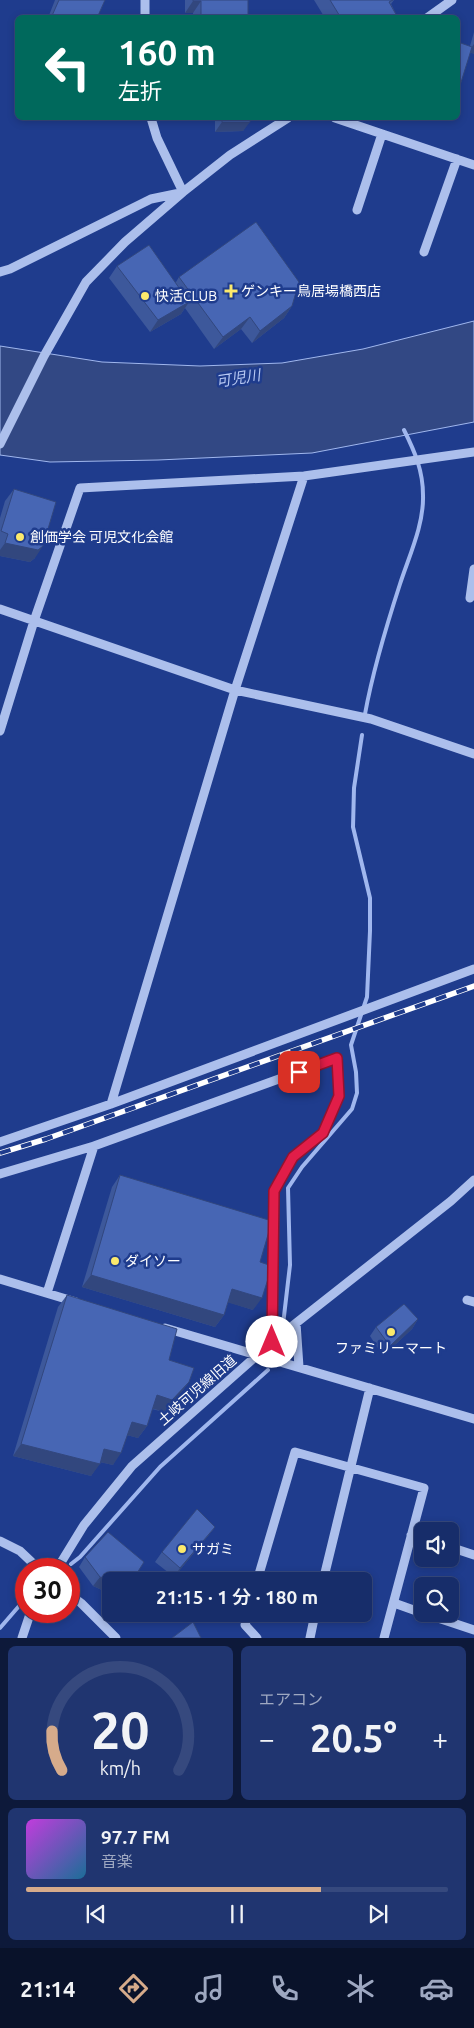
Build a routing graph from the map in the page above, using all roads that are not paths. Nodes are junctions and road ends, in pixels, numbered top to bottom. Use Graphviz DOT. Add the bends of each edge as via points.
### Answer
graph roads {
  1 [pos="145,0"];
  2 [pos="452,0"];
  3 [pos="438,4"];
  4 [pos="145,15"];
  5 [pos="429,15"];
  6 [pos="152,120"];
  7 [pos="285,120"];
  8 [pos="340,120"];
  9 [pos="382,134"];
  10 [pos="456,159"];
  11 [pos="474,164"];
  12 [pos="183,192"];
  13 [pos="357,210"];
  14 [pos="424,252"];
  15 [pos="0,272"];
  16 [pos="0,444"];
  17 [pos="474,452"];
  18 [pos="304,476"];
  19 [pos="474,569"];
  20 [pos="470,598"];
  21 [pos="0,610"];
  22 [pos="34,622"];
  23 [pos="235,690"];
  24 [pos="0,731"];
  25 [pos="474,754"];
  26 [pos="474,968"];
  27 [pos="110,1104"];
  28 [pos="0,1142"];
  29 [pos="94,1146"];
  30 [pos="0,1174"];
  31 [pos="474,1180"];
  32 [pos="0,1279"];
  33 [pos="47,1293"];
  34 [pos="84,1304"];
  35 [pos="294,1325"];
  36 [pos="158,1326"];
  37 [pos="272,1342"];
  38 [pos="258,1355"];
  39 [pos="300,1367"];
  40 [pos="370,1388"];
  41 [pos="474,1419"];
  42 [pos="351,1468"];
  43 [pos="412,1535"];
  44 [pos="0,1541"];
  45 [pos="459,1550"];
  46 [pos="474,1555"];
  47 [pos="27,1558"];
  48 [pos="63,1558"];
  49 [pos="260,1572"];
  50 [pos="325,1572"];
  51 [pos="80,1602"];
  52 [pos="394,1603"];
  53 [pos="414,1610"];
  54 [pos="246,1622"];
  55 [pos="314,1622"];
  56 [pos="450,1622"];
  57 [pos="27,1623"];
  58 [pos="474,1630"];
  59 [pos="22,1638"];
  60 [pos="116,1638"];
  61 [pos="257,1638"];
  62 [pos="310,1638"];
  63 [pos="384,1638"];
  1 -- 4 [label="street"];
  2 -- 3 [label="street"];
  3 -- 5 [label="street"];
  6 -- 12 [label="street"];
  7 -- 12 [label="street" via="230,155"];
  8 -- 9 [label="street"];
  9 -- 10 [label="street"];
  9 -- 13 [label="street"];
  10 -- 11 [label="street"];
  10 -- 14 [label="street"];
  12 -- 15 [label="street" via="151,199"];
  12 -- 16 [label="street" via="125,242 86,282"];
  17 -- 18 [label="street"];
  18 -- 22 [label="street" via="80,488"];
  18 -- 23 [label="street"];
  19 -- 20 [label="street"];
  21 -- 22 [label="street"];
  22 -- 23 [label="street"];
  22 -- 24 [label="street"];
  23 -- 25 [label="street" via="371,719"];
  23 -- 27 [label="street"];
  26 -- 27 [label="street"];
  27 -- 28 [label="street"];
  29 -- 30 [label="street"];
  29 -- 33 [label="street"];
  29 -- 37 [label="street" via="337,1058 339,1096 323,1133 293,1157 274,1191"];
  31 -- 35 [label="street, 土岐可児線旧道"];
  32 -- 33 [label="street"];
  33 -- 34 [label="street"];
  35 -- 37 [label="street, 土岐可児線旧道"];
  35 -- 39 [label="street"];
  36 -- 38 [label="street"];
  37 -- 38 [label="street, 土岐可児線旧道"];
  38 -- 39 [label="street"];
  38 -- 48 [label="street, 土岐可児線旧道" via="132,1466 84,1525"];
  39 -- 40 [label="street"];
  40 -- 41 [label="street"];
  40 -- 42 [label="street"];
  42 -- 43 [label="street" via="424,1488"];
  42 -- 49 [label="street" via="295,1452"];
  42 -- 50 [label="street"];
  43 -- 52 [label="street"];
  44 -- 47 [label="street"];
  45 -- 46 [label="street"];
  51 -- 60 [label="street"];
  52 -- 53 [label="street"];
  52 -- 63 [label="street"];
  54 -- 61 [label="street"];
  55 -- 62 [label="street"];
  56 -- 58 [label="street"];
  57 -- 59 [label="street"];
}
